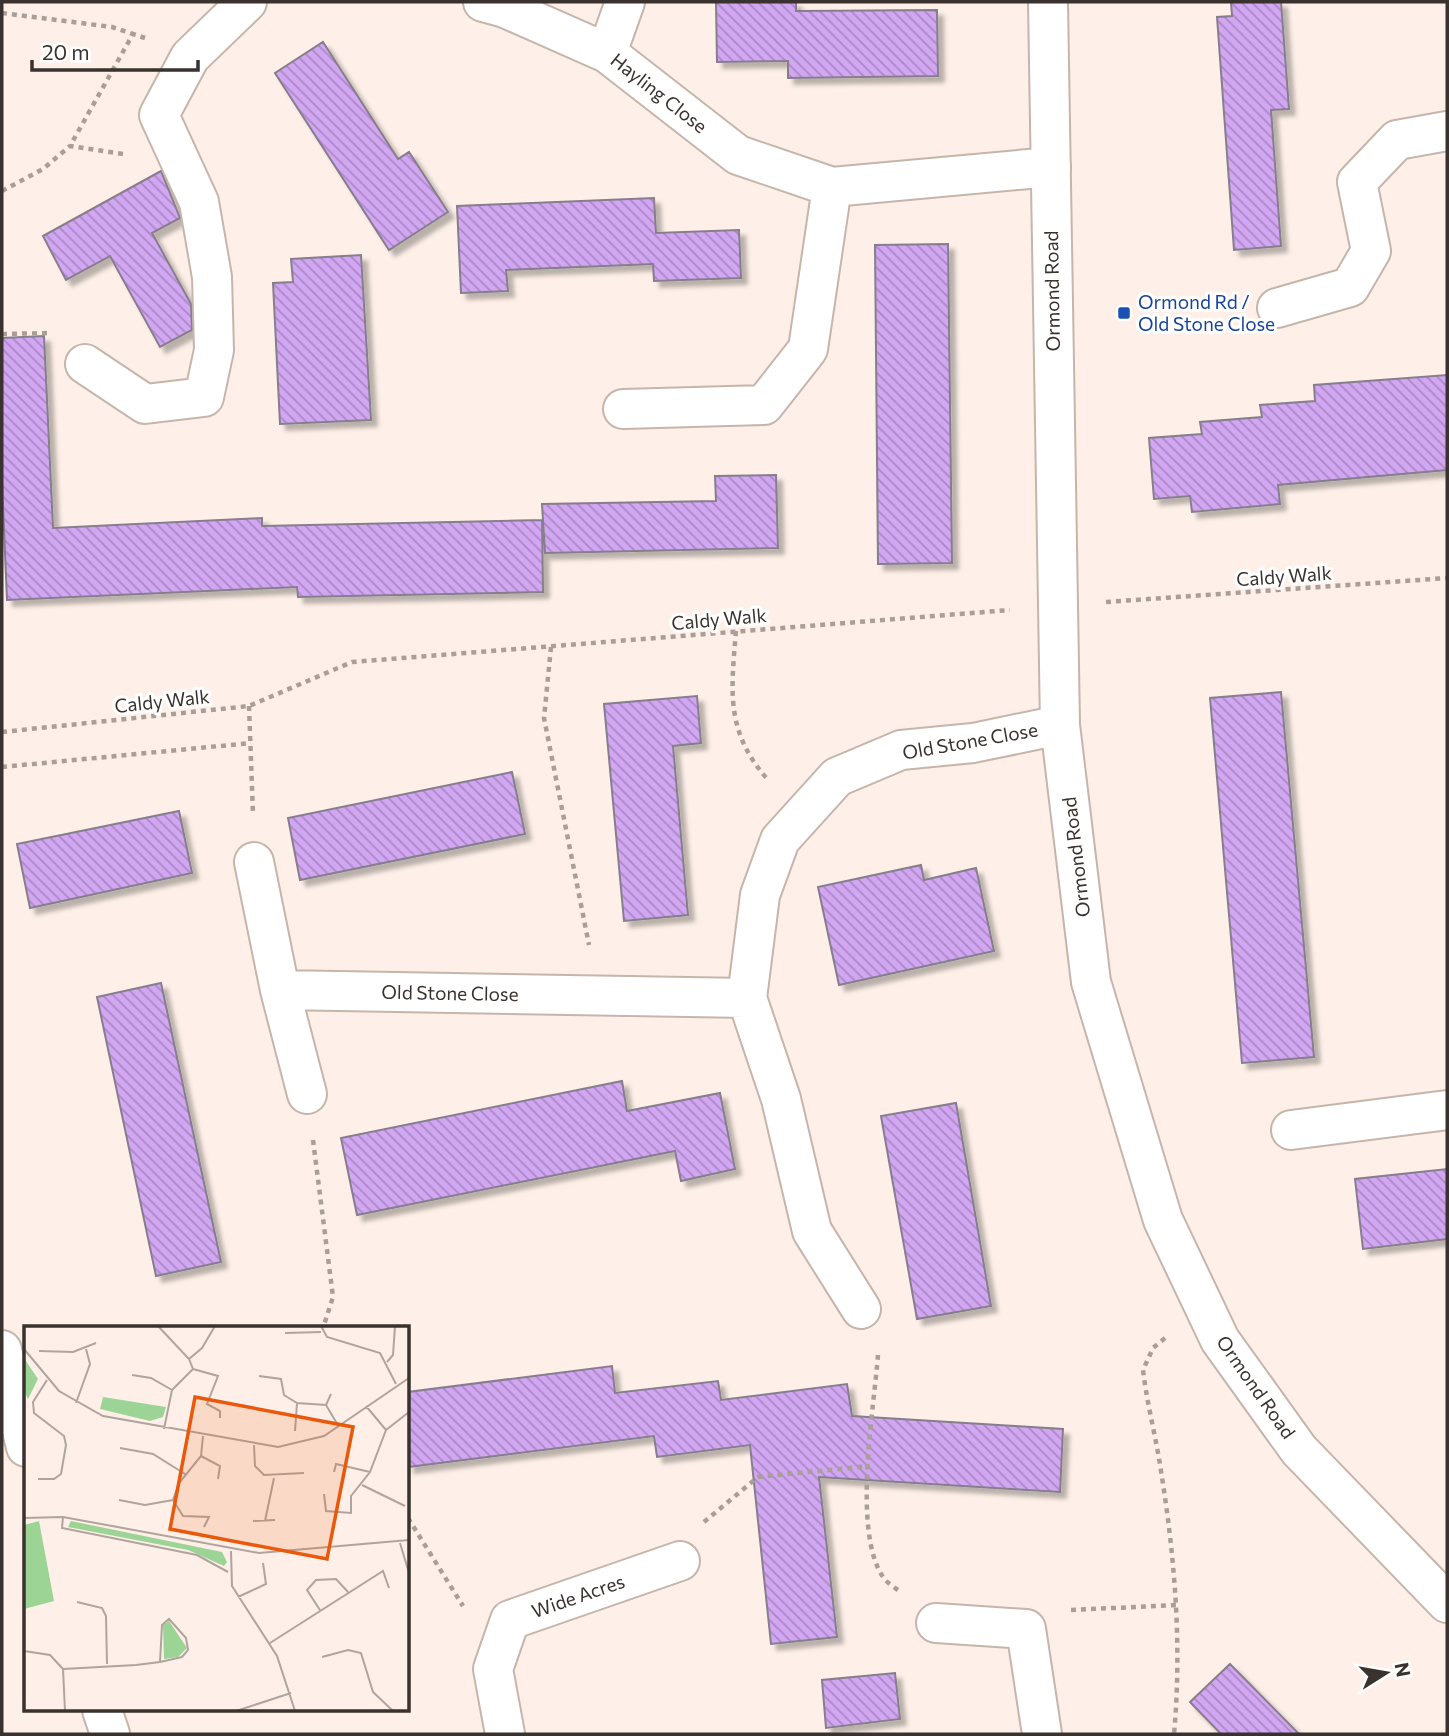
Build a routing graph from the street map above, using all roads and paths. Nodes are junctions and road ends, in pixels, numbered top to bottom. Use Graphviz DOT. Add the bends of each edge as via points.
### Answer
graph roads {
  1 [pos="247,2"];
  2 [pos="483,2"];
  3 [pos="625,2"];
  4 [pos="1048,2"];
  5 [pos="2,13"];
  6 [pos="133,34"];
  7 [pos="607,53"];
  8 [pos="1447,131"];
  9 [pos="70,146"];
  10 [pos="1051,167"];
  11 [pos="832,187"];
  12 [pos="2,191"];
  13 [pos="1277,308"];
  14 [pos="85,363"];
  15 [pos="623,410"];
  16 [pos="1447,578"];
  17 [pos="1056,606"];
  18 [pos="736,631"];
  19 [pos="551,646"];
  20 [pos="249,706"];
  21 [pos="1060,724"];
  22 [pos="2,732"];
  23 [pos="251,743"];
  24 [pos="2,767"];
  25 [pos="805,812"];
  26 [pos="254,862"];
  27 [pos="280,990"];
  28 [pos="599,996"];
  29 [pos="747,998"];
  30 [pos="307,1094"];
  31 [pos="1447,1110"];
  32 [pos="1291,1130"];
  33 [pos="1205,1307"];
  34 [pos="861,1309"];
  35 [pos="324,1326"];
  36 [pos="2,1350"];
  37 [pos="24,1439"];
  38 [pos="869,1466"];
  39 [pos="410,1521"];
  40 [pos="680,1561"];
  41 [pos="1441,1585"];
  42 [pos="1177,1605"];
  43 [pos="936,1623"];
  44 [pos="1026,1629"];
  45 [pos="493,1669"];
  46 [pos="103,1712"];
  47 [pos="110,1734"];
  48 [pos="505,1734"];
  49 [pos="1042,1734"];
  50 [pos="1174,1734"];
  1 -- 14 [label="street" via="190,57 159,115 199,202 212,277 214,350 204,397 145,404"];
  2 -- 7 [label="street, Hayling Close"];
  3 -- 7 [label="street"];
  4 -- 10 [label="street, Ormond Road"];
  5 -- 6 [label="path" via="112,27"];
  7 -- 11 [label="street, Hayling Close" via="737,155"];
  8 -- 13 [label="street" via="1397,140 1357,182 1371,251 1350,287"];
  9 -- 12 [label="path" via="43,169"];
  10 -- 11 [label="street, Hayling Close"];
  10 -- 17 [label="street, Ormond Road"];
  11 -- 15 [label="street" via="808,349 764,405"];
  16 -- 17 [label="path, Caldy Walk"];
  17 -- 18 [label="path, Caldy Walk"];
  17 -- 21 [label="street, Ormond Road"];
  18 -- 19 [label="path, Caldy Walk"];
  18 -- 25 [label="path" via="730,700 737,732 750,760"];
  19 -- 20 [label="path, Caldy Walk" via="352,662"];
  19 -- 28 [label="path" via="544,718"];
  20 -- 22 [label="path, Caldy Walk"];
  20 -- 23 [label="path"];
  21 -- 25 [label="street, Old Stone Close" via="972,743 901,750 837,777"];
  21 -- 33 [label="street, Ormond Road" via="1091,982 1163,1220"];
  23 -- 24 [label="path"];
  23 -- 26 [label="path"];
  25 -- 29 [label="street, Old Stone Close" via="780,839 760,895"];
  26 -- 27 [label="street"];
  27 -- 28 [label="street, Old Stone Close"];
  27 -- 30 [label="street"];
  28 -- 29 [label="street, Old Stone Close"];
  29 -- 34 [label="street, Old Stone Close" via="782,1099 812,1231"];
  30 -- 35 [label="path" via="333,1297"];
  31 -- 32 [label="street"];
  33 -- 41 [label="street, Ormond Road" via="1220,1340 1299,1450"];
  33 -- 42 [label="path" via="1153,1348 1143,1370 1163,1481"];
  34 -- 38 [label="path" via="879,1344"];
  36 -- 37 [label="street"];
  38 -- 40 [label="path" via="758,1477 704,1521"];
  38 -- 43 [label="path" via="866,1502 872,1547 883,1578"];
  39 -- 45 [label="path" via="454,1589"];
  40 -- 45 [label="street, Wide Acres" via="510,1620"];
  42 -- 44 [label="path" via="1062,1610"];
  42 -- 50 [label="path" via="1180,1673"];
  43 -- 44 [label="street"];
  44 -- 49 [label="street"];
  45 -- 48 [label="street, Wide Acres"];
  46 -- 47 [label="street"];
}
